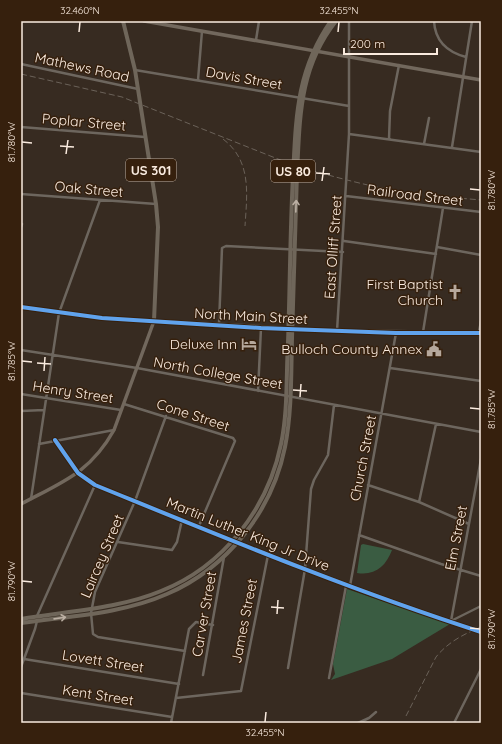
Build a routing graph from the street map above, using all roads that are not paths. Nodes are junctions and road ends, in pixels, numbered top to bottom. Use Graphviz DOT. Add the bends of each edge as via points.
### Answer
graph roads {
  1 [pos="123,21"];
  2 [pos="144,21"];
  3 [pos="259,21"];
  4 [pos="331,21"];
  5 [pos="336,21"];
  6 [pos="349,21"];
  7 [pos="434,21"];
  8 [pos="472,21"];
  9 [pos="165,23"];
  10 [pos="202,31"];
  11 [pos="256,40"];
  12 [pos="315,50"];
  13 [pos="349,56"];
  14 [pos="466,57"];
  15 [pos="21,64"];
  16 [pos="399,66"];
  17 [pos="135,70"];
  18 [pos="462,77"];
  19 [pos="198,80"];
  20 [pos="481,80"];
  21 [pos="138,89"];
  22 [pos="300,98"];
  23 [pos="349,106"];
  24 [pos="429,118"];
  25 [pos="21,127"];
  26 [pos="349,134"];
  27 [pos="146,137"];
  28 [pos="389,139"];
  29 [pos="424,144"];
  30 [pos="452,147"];
  31 [pos="481,152"];
  32 [pos="21,194"];
  33 [pos="346,196"];
  34 [pos="100,200"];
  35 [pos="156,204"];
  36 [pos="443,208"];
  37 [pos="481,212"];
  38 [pos="344,241"];
  39 [pos="437,247"];
  40 [pos="292,250"];
  41 [pos="342,252"];
  42 [pos="436,254"];
  43 [pos="481,255"];
  44 [pos="21,307"];
  45 [pos="59,313"];
  46 [pos="154,321"];
  47 [pos="481,321"];
  48 [pos="219,325"];
  49 [pos="261,328"];
  50 [pos="290,329"];
  51 [pos="337,331"];
  52 [pos="396,333"];
  53 [pos="423,333"];
  54 [pos="480,333"];
  55 [pos="21,350"];
  56 [pos="53,355"];
  57 [pos="137,368"];
  58 [pos="390,368"];
  59 [pos="481,381"];
  60 [pos="258,391"];
  61 [pos="21,394"];
  62 [pos="288,396"];
  63 [pos="46,398"];
  64 [pos="124,404"];
  65 [pos="334,405"];
  66 [pos="44,410"];
  67 [pos="122,410"];
  68 [pos="21,412"];
  69 [pos="382,414"];
  70 [pos="166,416"];
  71 [pos="436,424"];
  72 [pos="114,430"];
  73 [pos="481,432"];
  74 [pos="55,440"];
  75 [pos="39,444"];
  76 [pos="481,459"];
  77 [pos="78,473"];
  78 [pos="95,484"];
  79 [pos="368,486"];
  80 [pos="31,499"];
  81 [pos="135,501"];
  82 [pos="419,502"];
  83 [pos="21,504"];
  84 [pos="182,520"];
  85 [pos="469,524"];
  86 [pos="199,526"];
  87 [pos="359,535"];
  88 [pos="118,542"];
  89 [pos="232,542"];
  90 [pos="237,544"];
  91 [pos="224,556"];
  92 [pos="268,556"];
  93 [pos="305,569"];
  94 [pos="460,570"];
  95 [pos="481,576"];
  96 [pos="348,586"];
  97 [pos="481,606"];
  98 [pos="91,608"];
  99 [pos="91,613"];
  100 [pos="38,616"];
  101 [pos="21,619"];
  102 [pos="37,621"];
  103 [pos="450,621"];
  104 [pos="21,623"];
  105 [pos="213,625"];
  106 [pos="481,632"];
  107 [pos="185,651"];
  108 [pos="24,659"];
  109 [pos="21,667"];
  110 [pos="288,668"];
  111 [pos="481,669"];
  112 [pos="203,675"];
  113 [pos="329,678"];
  114 [pos="178,684"];
  115 [pos="21,693"];
  116 [pos="176,698"];
  117 [pos="376,712"];
  118 [pos="172,717"];
  119 [pos="171,723"];
  120 [pos="358,723"];
  121 [pos="454,723"];
  1 -- 17 [label="main road, US 301"];
  2 -- 9 [label="street"];
  3 -- 11 [label="street"];
  4 -- 12 [label="main road, US 80"];
  5 -- 12 [label="main road, US 80"];
  6 -- 13 [label="street, East Olliff Street"];
  7 -- 14 [label="street" via="434,31 443,45"];
  8 -- 14 [label="street"];
  9 -- 10 [label="street"];
  10 -- 11 [label="street"];
  10 -- 19 [label="street"];
  11 -- 12 [label="street"];
  12 -- 13 [label="street"];
  12 -- 22 [label="main road, US 80"];
  13 -- 16 [label="street"];
  13 -- 23 [label="street, East Olliff Street"];
  14 -- 18 [label="street"];
  15 -- 21 [label="street, Mathews Road"];
  16 -- 18 [label="street"];
  16 -- 28 [label="street" via="390,112"];
  17 -- 19 [label="street, Davis Street"];
  17 -- 21 [label="main road, US 301"];
  18 -- 20 [label="street"];
  18 -- 30 [label="street"];
  19 -- 22 [label="street, Davis Street"];
  21 -- 27 [label="main road, US 301"];
  22 -- 23 [label="street, Davis Street"];
  22 -- 40 [label="main road, US 80"];
  23 -- 26 [label="street, East Olliff Street"];
  24 -- 29 [label="street"];
  25 -- 27 [label="street, Poplar Street"];
  26 -- 28 [label="street"];
  26 -- 33 [label="street, East Olliff Street"];
  27 -- 35 [label="main road, US 301"];
  28 -- 29 [label="street"];
  29 -- 30 [label="street"];
  30 -- 31 [label="street"];
  32 -- 34 [label="street, Oak Street"];
  33 -- 36 [label="street, Railroad Street"];
  33 -- 38 [label="street, East Olliff Street"];
  34 -- 35 [label="street, Oak Street"];
  34 -- 45 [label="street"];
  35 -- 46 [label="main road, US 301" via="158,226"];
  36 -- 37 [label="street, Railroad Street"];
  36 -- 39 [label="street"];
  38 -- 41 [label="street, East Olliff Street"];
  38 -- 42 [label="street"];
  39 -- 42 [label="street"];
  39 -- 43 [label="street"];
  40 -- 41 [label="street"];
  40 -- 48 [label="street" via="232,246 222,248"];
  40 -- 50 [label="main road, US 80"];
  41 -- 51 [label="street, East Olliff Street"];
  42 -- 53 [label="street"];
  44 -- 45 [label="street, North Main Street"];
  45 -- 46 [label="street, North Main Street"];
  45 -- 56 [label="street"];
  46 -- 48 [label="main road, North Main Street"];
  46 -- 57 [label="street"];
  47 -- 54 [label="street"];
  48 -- 49 [label="main road, North Main Street"];
  49 -- 50 [label="main road, North Main Street"];
  49 -- 60 [label="street"];
  50 -- 51 [label="main road, North Main Street"];
  50 -- 62 [label="main road"];
  51 -- 52 [label="main road, North Main Street"];
  52 -- 53 [label="main road, North Main Street"];
  52 -- 58 [label="street, Church Street"];
  53 -- 54 [label="main road, North Main Street"];
  55 -- 56 [label="street, North College Street"];
  56 -- 57 [label="street, North College Street"];
  56 -- 63 [label="street"];
  57 -- 60 [label="street, North College Street"];
  57 -- 64 [label="street"];
  58 -- 59 [label="street"];
  58 -- 69 [label="street, Church Street"];
  60 -- 62 [label="street, North College Street"];
  61 -- 63 [label="street, Henry Street"];
  62 -- 65 [label="street, North College Street"];
  62 -- 89 [label="main road" via="275,467 257,508"];
  62 -- 90 [label="main road" via="285,447 278,472 263,507"];
  63 -- 66 [label="street"];
  63 -- 67 [label="street, Henry Street"];
  64 -- 67 [label="street"];
  64 -- 70 [label="street, Cone Street"];
  65 -- 69 [label="street, North College Street"];
  65 -- 93 [label="street" via="328,455 311,488"];
  66 -- 68 [label="street"];
  66 -- 75 [label="street"];
  67 -- 72 [label="street"];
  69 -- 71 [label="street, North College Street"];
  69 -- 79 [label="street, Church Street"];
  70 -- 81 [label="street, Laircey Street"];
  70 -- 86 [label="street, Cone Street" via="233,438 235,441"];
  71 -- 73 [label="street, North College Street"];
  71 -- 82 [label="street"];
  72 -- 74 [label="street"];
  72 -- 77 [label="street" via="98,456"];
  74 -- 75 [label="street"];
  74 -- 77 [label="street, Martin Luther King Jr Drive"];
  75 -- 80 [label="street"];
  76 -- 85 [label="street, Elm Street"];
  77 -- 78 [label="street, Martin Luther King Jr Drive"];
  77 -- 80 [label="street"];
  78 -- 81 [label="street, Martin Luther King Jr Drive"];
  78 -- 100 [label="street"];
  79 -- 82 [label="street"];
  79 -- 87 [label="street, Church Street"];
  80 -- 83 [label="street"];
  81 -- 84 [label="street, Martin Luther King Jr Drive"];
  81 -- 88 [label="street, Laircey Street"];
  82 -- 85 [label="street"];
  84 -- 86 [label="street, Martin Luther King Jr Drive"];
  84 -- 88 [label="street" via="177,542 172,550"];
  85 -- 94 [label="street, Elm Street"];
  86 -- 89 [label="street, Martin Luther King Jr Drive"];
  87 -- 94 [label="street"];
  87 -- 96 [label="street, Church Street"];
  88 -- 98 [label="street, Laircey Street" via="95,592"];
  89 -- 90 [label="street, Martin Luther King Jr Drive"];
  89 -- 98 [label="main road" via="186,580 122,603"];
  90 -- 91 [label="main road"];
  90 -- 92 [label="street, Martin Luther King Jr Drive"];
  91 -- 99 [label="main road" via="194,579 165,595 132,606"];
  91 -- 105 [label="street, Carver Street"];
  92 -- 93 [label="street, Martin Luther King Jr Drive"];
  92 -- 116 [label="street, James Street" via="241,691"];
  93 -- 96 [label="street, Martin Luther King Jr Drive"];
  93 -- 110 [label="street"];
  94 -- 95 [label="street"];
  94 -- 103 [label="street, Elm Street"];
  96 -- 103 [label="street, Martin Luther King Jr Drive"];
  96 -- 113 [label="street, Church Street"];
  97 -- 103 [label="street"];
  98 -- 99 [label="street, Laircey Street"];
  98 -- 100 [label="main road"];
  102 -- 99 [label="main road, one-way"];
  99 -- 107 [label="street, Laircey Street" via="93,634 98,637"];
  100 -- 101 [label="main road"];
  100 -- 102 [label="street"];
  102 -- 104 [label="main road"];
  102 -- 108 [label="street"];
  103 -- 106 [label="street, Martin Luther King Jr Drive"];
  105 -- 107 [label="street" via="199,622 192,625"];
  105 -- 112 [label="street, Carver Street"];
  107 -- 114 [label="street"];
  108 -- 109 [label="street"];
  108 -- 114 [label="street, Lovett Street"];
  111 -- 121 [label="street"];
  114 -- 116 [label="street"];
  115 -- 118 [label="street, Kent Street"];
  116 -- 118 [label="street"];
  117 -- 120 [label="street"];
  118 -- 119 [label="street"];
}
